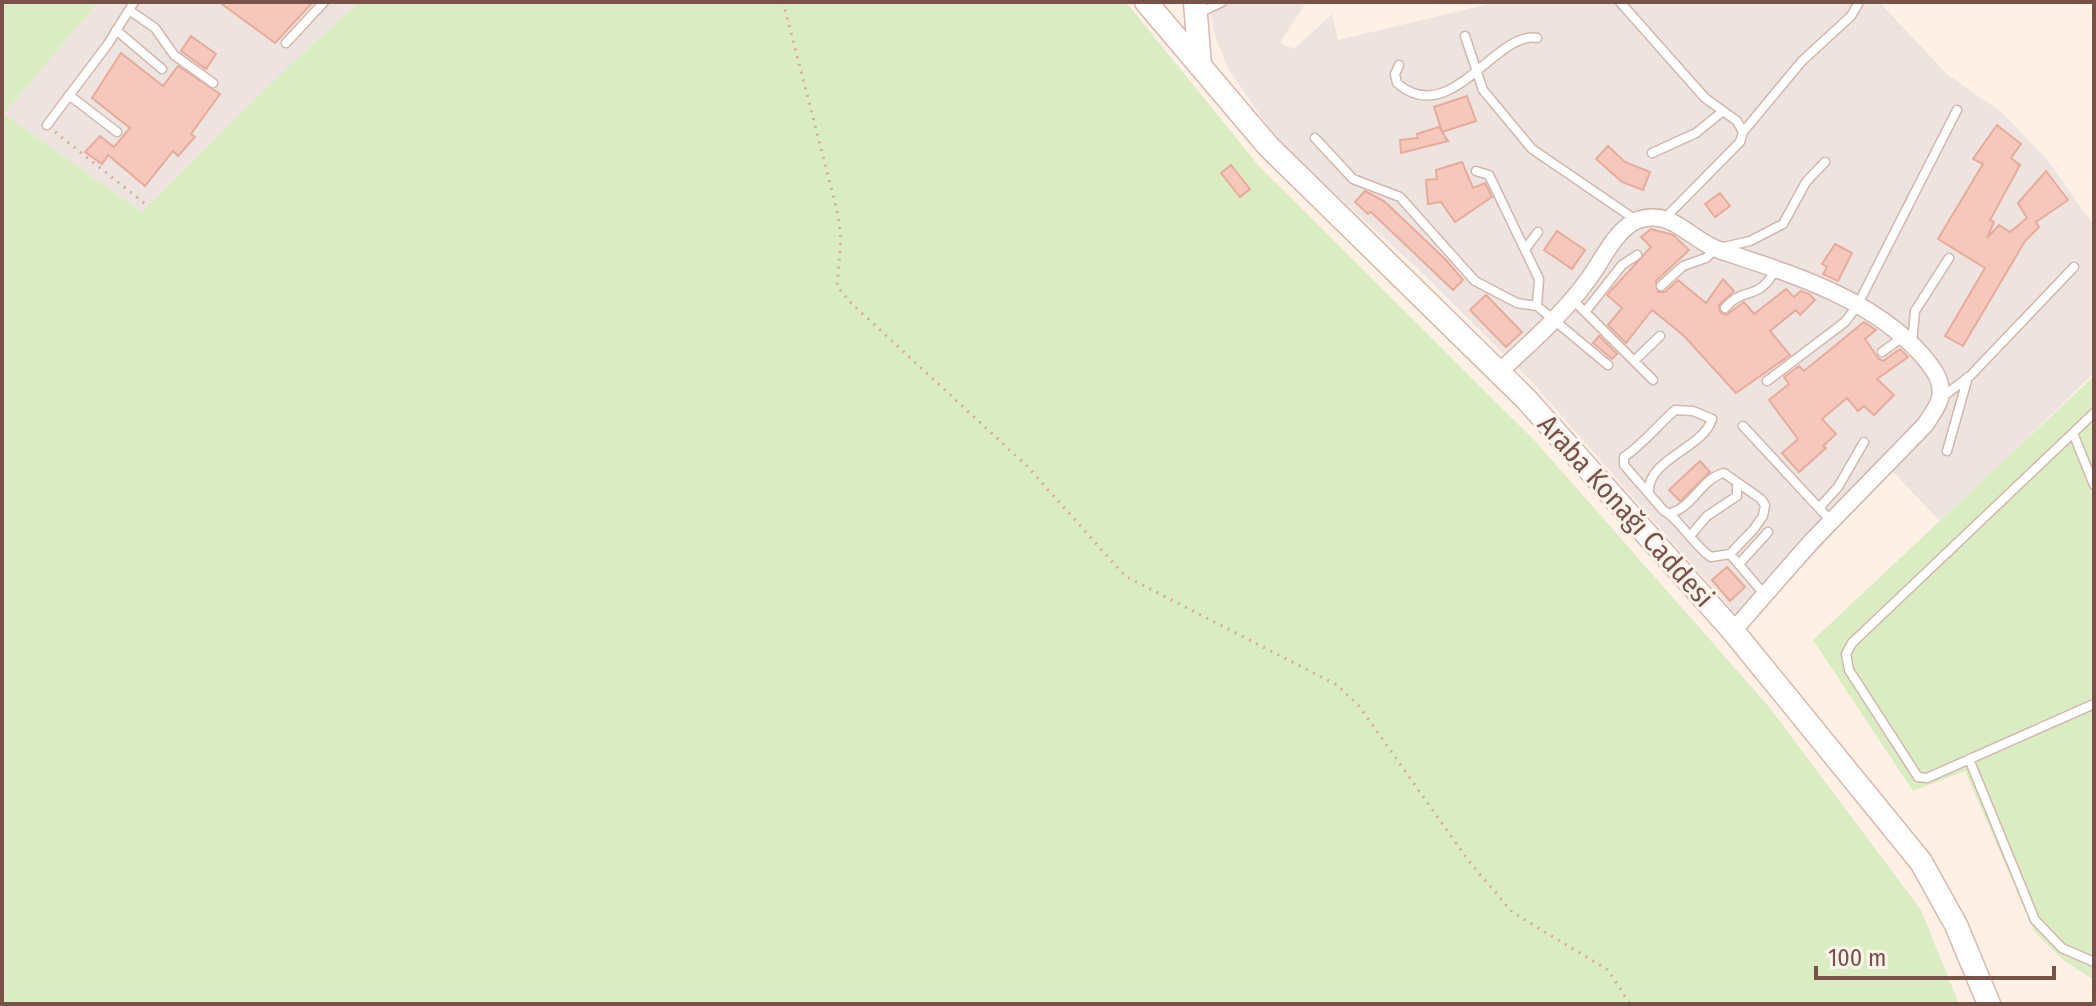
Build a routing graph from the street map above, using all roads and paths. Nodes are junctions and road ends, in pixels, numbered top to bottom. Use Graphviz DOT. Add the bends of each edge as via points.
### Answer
graph roads {
  1 [pos="324,2"];
  2 [pos="783,2"];
  3 [pos="1146,2"];
  4 [pos="1620,2"];
  5 [pos="1859,2"];
  6 [pos="1219,3"];
  7 [pos="132,6"];
  8 [pos="1196,8"];
  9 [pos="116,30"];
  10 [pos="1465,36"];
  11 [pos="1537,38"];
  12 [pos="286,43"];
  13 [pos="1399,65"];
  14 [pos="1200,66"];
  15 [pos="162,69"];
  16 [pos="1477,74"];
  17 [pos="213,83"];
  18 [pos="69,95"];
  19 [pos="1957,110"];
  20 [pos="1723,111"];
  21 [pos="47,125"];
  22 [pos="117,132"];
  23 [pos="1743,132"];
  24 [pos="1315,138"];
  25 [pos="1652,153"];
  26 [pos="1825,162"];
  27 [pos="1476,171"];
  28 [pos="148,206"];
  29 [pos="1666,217"];
  30 [pos="1636,220"];
  31 [pos="1538,232"];
  32 [pos="1526,248"];
  33 [pos="1715,249"];
  34 [pos="1637,255"];
  35 [pos="1949,258"];
  36 [pos="2074,267"];
  37 [pos="1777,268"];
  38 [pos="1661,286"];
  39 [pos="1571,299"];
  40 [pos="1537,306"];
  41 [pos="1857,306"];
  42 [pos="1725,308"];
  43 [pos="1585,312"];
  44 [pos="1553,320"];
  45 [pos="1660,336"];
  46 [pos="1907,341"];
  47 [pos="1882,352"];
  48 [pos="1634,361"];
  49 [pos="1608,365"];
  50 [pos="1499,372"];
  51 [pos="1968,377"];
  52 [pos="1653,380"];
  53 [pos="1767,381"];
  54 [pos="1940,398"];
  55 [pos="2094,413"];
  56 [pos="1743,426"];
  57 [pos="2073,433"];
  58 [pos="1864,442"];
  59 [pos="1947,451"];
  60 [pos="2094,483"];
  61 [pos="1737,485"];
  62 [pos="1649,492"];
  63 [pos="1819,508"];
  64 [pos="1671,513"];
  65 [pos="1831,521"];
  66 [pos="1768,532"];
  67 [pos="1690,536"];
  68 [pos="1730,554"];
  69 [pos="1739,564"];
  70 [pos="1765,595"];
  71 [pos="1733,631"];
  72 [pos="2094,704"];
  73 [pos="1969,759"];
  74 [pos="2094,962"];
  75 [pos="1630,1004"];
  76 [pos="1989,1004"];
  1 -- 12 [label="lane"];
  2 -- 75 [label="path" via="837,210 837,286 851,303 1027,466 1125,576 1337,685 1359,706 1468,860 1512,912 1608,970"];
  3 -- 14 [label="main road, Araba Konağı Caddesi"];
  4 -- 20 [label="lane" via="1705,98"];
  5 -- 23 [label="lane"];
  6 -- 8 [label="lane"];
  7 -- 9 [label="lane"];
  7 -- 17 [label="lane" via="174,55"];
  8 -- 14 [label="main road"];
  9 -- 15 [label="lane"];
  9 -- 18 [label="lane"];
  10 -- 16 [label="lane"];
  11 -- 16 [label="lane" via="1523,38"];
  13 -- 16 [label="lane" via="1397,83 1426,96"];
  14 -- 50 [label="main road, Araba Konağı Caddesi" via="1268,146"];
  16 -- 30 [label="lane" via="1483,90 1532,149"];
  18 -- 21 [label="lane"];
  18 -- 22 [label="lane"];
  19 -- 41 [label="lane"];
  20 -- 23 [label="lane"];
  20 -- 25 [label="lane" via="1696,133"];
  21 -- 28 [label="path"];
  23 -- 29 [label="lane" via="1740,142"];
  24 -- 40 [label="lane" via="1353,179 1400,197 1475,281 1517,303"];
  26 -- 33 [label="lane" via="1806,182 1783,224 1750,241"];
  27 -- 32 [label="lane" via="1489,175"];
  29 -- 30 [label="street"];
  29 -- 33 [label="street"];
  30 -- 39 [label="street" via="1611,243"];
  31 -- 32 [label="lane"];
  32 -- 40 [label="lane" via="1539,279"];
  33 -- 37 [label="street"];
  33 -- 38 [label="lane" via="1683,266"];
  34 -- 43 [label="lane" via="1622,265"];
  35 -- 46 [label="lane" via="1915,311"];
  36 -- 51 [label="lane"];
  37 -- 41 [label="street"];
  37 -- 42 [label="lane" via="1763,289 1735,297"];
  39 -- 43 [label="lane"];
  39 -- 44 [label="street"];
  40 -- 44 [label="lane"];
  41 -- 46 [label="street"];
  41 -- 53 [label="lane" via="1845,322"];
  43 -- 48 [label="lane"];
  44 -- 49 [label="lane"];
  44 -- 50 [label="street"];
  45 -- 48 [label="lane"];
  46 -- 47 [label="lane"];
  46 -- 54 [label="street" via="1934,369"];
  48 -- 52 [label="lane"];
  50 -- 71 [label="main road, Araba Konağı Caddesi"];
  51 -- 54 [label="lane"];
  51 -- 59 [label="lane"];
  54 -- 65 [label="street" via="1925,425"];
  55 -- 57 [label="lane"];
  56 -- 63 [label="lane"];
  57 -- 60 [label="lane"];
  57 -- 73 [label="lane" via="1846,654 1849,670 1918,777"];
  58 -- 63 [label="lane"];
  61 -- 64 [label="lane" via="1724,473 1715,475"];
  61 -- 67 [label="lane" via="1737,496 1707,516"];
  61 -- 68 [label="lane" via="1761,499 1765,509"];
  62 -- 62 [label="lane" via="1624,465 1624,457 1638,450 1649,432 1675,410 1712,419 1655,474"];
  62 -- 64 [label="lane"];
  63 -- 65 [label="lane"];
  64 -- 67 [label="lane"];
  65 -- 70 [label="street"];
  66 -- 69 [label="lane"];
  67 -- 68 [label="lane" via="1711,557"];
  68 -- 69 [label="lane"];
  69 -- 70 [label="lane"];
  70 -- 71 [label="street"];
  71 -- 76 [label="main road, Araba Konağı Caddesi" via="1921,862 1956,925"];
  72 -- 73 [label="lane"];
  73 -- 74 [label="lane" via="2035,920 2062,948"];
}
